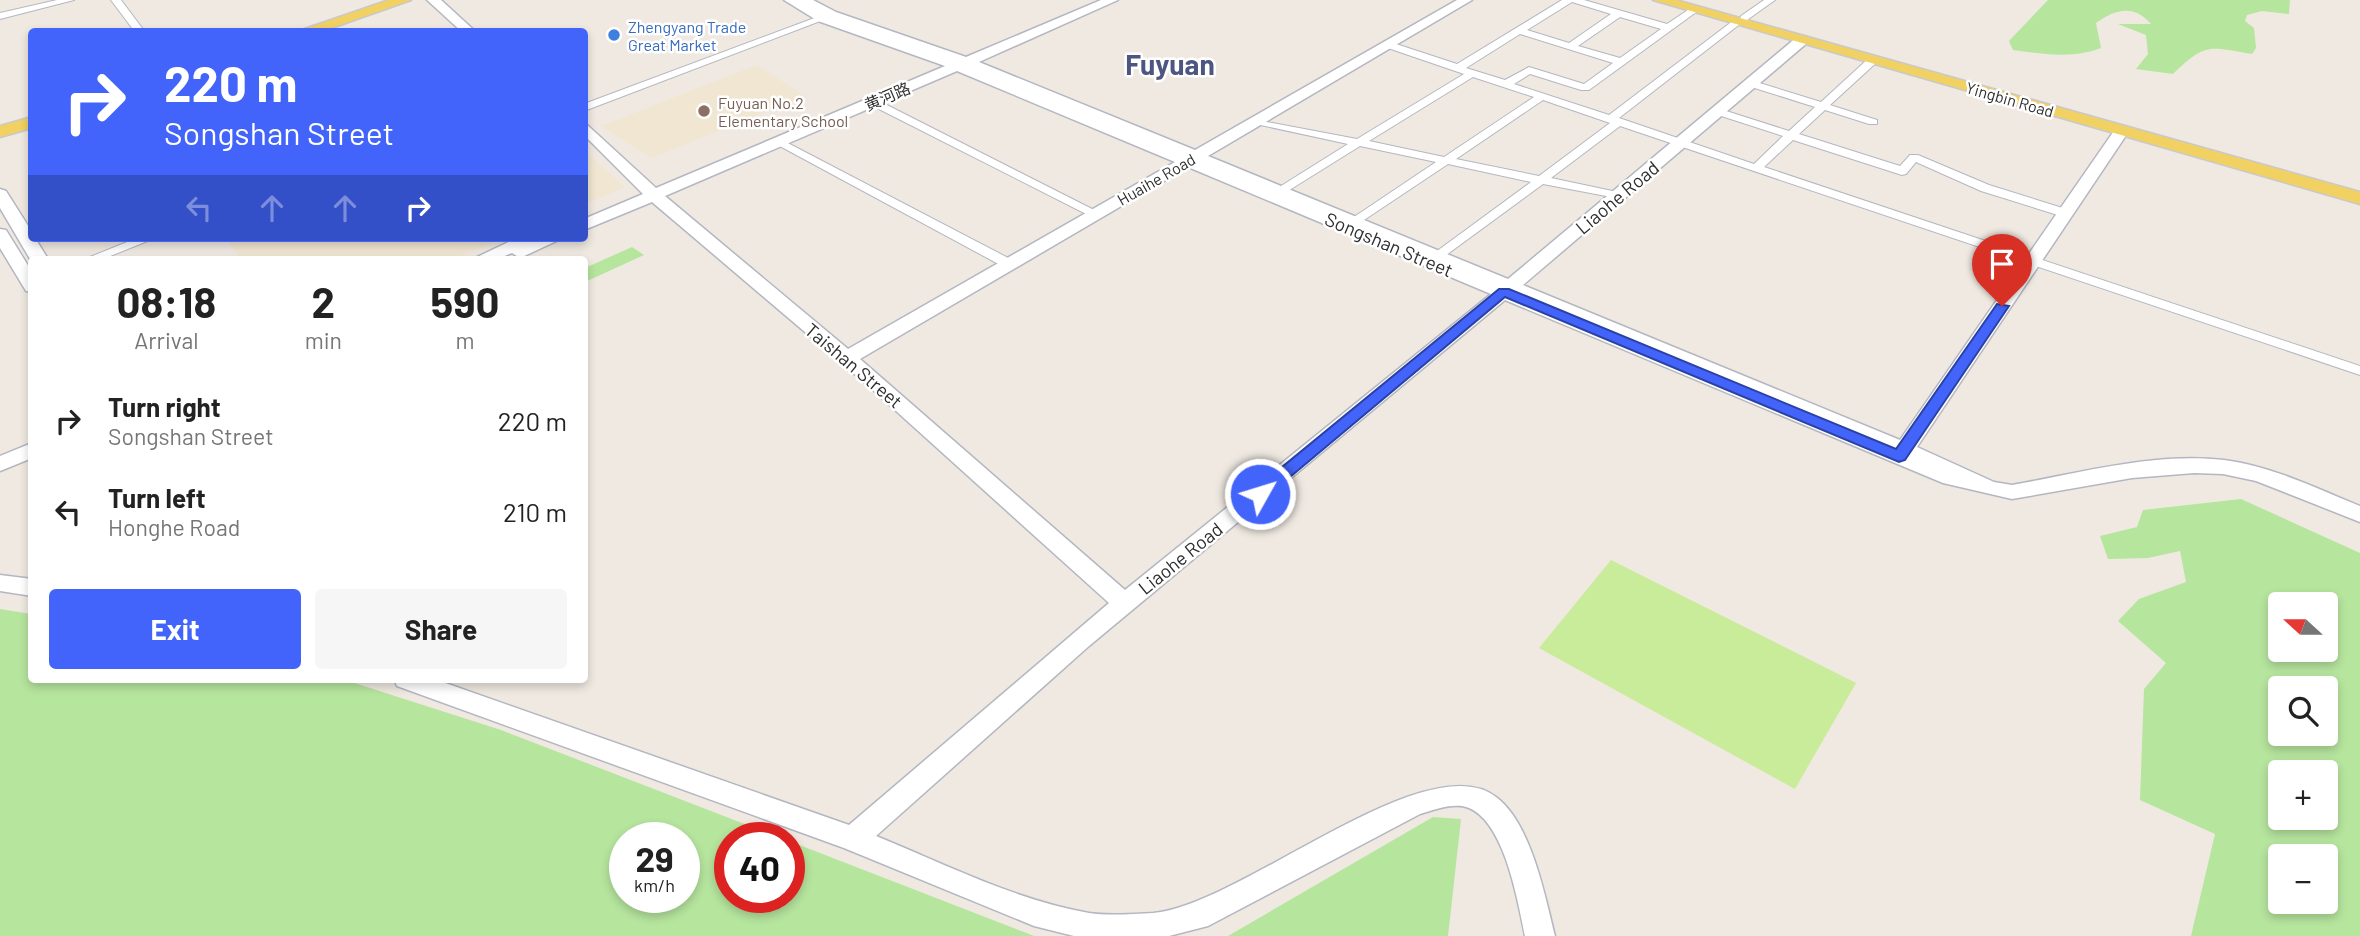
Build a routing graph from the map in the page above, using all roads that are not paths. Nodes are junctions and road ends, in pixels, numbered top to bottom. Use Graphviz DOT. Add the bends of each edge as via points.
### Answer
graph roads {
  1 [pos="69,0"];
  2 [pos="116,0"];
  3 [pos="404,0"];
  4 [pos="422,0"];
  5 [pos="433,0"];
  6 [pos="449,0"];
  7 [pos="790,0"];
  8 [pos="803,0"];
  9 [pos="1094,0"];
  10 [pos="1112,0"];
  11 [pos="1466,0"];
  12 [pos="1572,0"];
  13 [pos="1660,0"];
  14 [pos="1769,0"];
  15 [pos="1694,4"];
  16 [pos="1619,13"];
  17 [pos="0,16"];
  18 [pos="827,17"];
  19 [pos="1741,20"];
  20 [pos="137,28"];
  21 [pos="316,28"];
  22 [pos="334,28"];
  23 [pos="465,28"];
  24 [pos="479,28"];
  25 [pos="1670,28"];
  26 [pos="1519,31"];
  27 [pos="1802,40"];
  28 [pos="1389,45"];
  29 [pos="1570,47"];
  30 [pos="1873,61"];
  31 [pos="957,62"];
  32 [pos="1621,62"];
  33 [pos="1460,68"];
  34 [pos="1474,72"];
  35 [pos="1508,83"];
  36 [pos="1749,83"];
  37 [pos="1544,95"];
  38 [pos="873,102"];
  39 [pos="588,106"];
  40 [pos="1821,106"];
  41 [pos="1716,111"];
  42 [pos="28,116"];
  43 [pos="1616,120"];
  44 [pos="1255,121"];
  45 [pos="1873,122"];
  46 [pos="28,123"];
  47 [pos="0,125"];
  48 [pos="588,131"];
  49 [pos="2121,131"];
  50 [pos="0,132"];
  51 [pos="1790,135"];
  52 [pos="780,142"];
  53 [pos="1682,142"];
  54 [pos="1355,144"];
  55 [pos="1191,159"];
  56 [pos="1443,162"];
  57 [pos="1757,166"];
  58 [pos="1539,181"];
  59 [pos="2360,189"];
  60 [pos="1279,191"];
  61 [pos="650,192"];
  62 [pos="0,194"];
  63 [pos="1618,196"];
  64 [pos="2360,198"];
  65 [pos="2065,213"];
  66 [pos="1096,214"];
  67 [pos="588,215"];
  68 [pos="1355,222"];
  69 [pos="588,223"];
  70 [pos="0,234"];
  71 [pos="28,241"];
  72 [pos="138,242"];
  73 [pos="522,242"];
  74 [pos="545,242"];
  75 [pos="100,256"];
  76 [pos="489,256"];
  77 [pos="512,256"];
  78 [pos="1438,257"];
  79 [pos="2033,260"];
  80 [pos="1009,264"];
  81 [pos="28,280"];
  82 [pos="1507,289"];
  83 [pos="845,359"];
  84 [pos="2360,371"];
  85 [pos="28,452"];
  86 [pos="1902,453"];
  87 [pos="28,463"];
  88 [pos="0,464"];
  89 [pos="0,474"];
  90 [pos="2360,514"];
  91 [pos="0,583"];
  92 [pos="28,587"];
  93 [pos="1125,603"];
  94 [pos="417,683"];
  95 [pos="853,839"];
  96 [pos="1540,936"];
  1 -- 17 [label="street"];
  2 -- 20 [label="street"];
  3 -- 21 [label="main road"];
  4 -- 22 [label="main road"];
  5 -- 23 [label="street"];
  6 -- 24 [label="street"];
  7 -- 18 [label="street, Songshan Street"];
  8 -- 18 [label="street, Songshan Street"];
  9 -- 31 [label="street, 黄河路"];
  10 -- 31 [label="street, 黄河路"];
  11 -- 28 [label="street, Huaihe Road"];
  12 -- 16 [label="street"];
  12 -- 26 [label="street"];
  13 -- 15 [label="main road, Yingbin Road"];
  14 -- 19 [label="street"];
  15 -- 19 [label="main road, Yingbin Road"];
  15 -- 25 [label="street"];
  16 -- 25 [label="street"];
  16 -- 29 [label="street"];
  18 -- 31 [label="street, Songshan Street"];
  18 -- 39 [label="street"];
  19 -- 27 [label="main road, Yingbin Road"];
  19 -- 43 [label="street"];
  19 -- 59 [label="main road, Yingbin Road"];
  25 -- 32 [label="street"];
  26 -- 29 [label="street"];
  26 -- 33 [label="street"];
  27 -- 30 [label="main road, Yingbin Road"];
  27 -- 36 [label="street, Liaohe Road"];
  28 -- 33 [label="street"];
  28 -- 44 [label="street, Huaihe Road"];
  29 -- 32 [label="street"];
  30 -- 40 [label="street"];
  30 -- 49 [label="main road, Yingbin Road"];
  31 -- 38 [label="street, 黄河路"];
  31 -- 55 [label="street, Songshan Street"];
  31 -- 61 [label="street, 黄河路"];
  32 -- 35 [label="street" via="1586,88 1529,69"];
  33 -- 34 [label="street"];
  34 -- 35 [label="street"];
  34 -- 54 [label="street"];
  35 -- 37 [label="street"];
  36 -- 40 [label="street"];
  36 -- 41 [label="street, Liaohe Road"];
  37 -- 43 [label="street"];
  37 -- 56 [label="street"];
  38 -- 52 [label="street, 黄河路"];
  38 -- 66 [label="street"];
  40 -- 45 [label="street"];
  40 -- 51 [label="street"];
  41 -- 51 [label="street"];
  41 -- 53 [label="street, Liaohe Road"];
  42 -- 47 [label="main road"];
  43 -- 53 [label="street"];
  43 -- 58 [label="street"];
  44 -- 54 [label="street"];
  44 -- 55 [label="street, Huaihe Road"];
  46 -- 50 [label="main road"];
  48 -- 61 [label="street, Taishan Street"];
  49 -- 64 [label="main road, Yingbin Road"];
  49 -- 65 [label="street"];
  51 -- 57 [label="street"];
  51 -- 65 [label="street" via="1902,171 1914,158 1985,188"];
  52 -- 61 [label="street, 黄河路"];
  52 -- 80 [label="street"];
  53 -- 57 [label="street"];
  53 -- 63 [label="street, Liaohe Road"];
  54 -- 56 [label="street"];
  54 -- 60 [label="street"];
  55 -- 60 [label="street, Songshan Street"];
  55 -- 66 [label="street, Huaihe Road"];
  55 -- 82 [label="street, Songshan Street"];
  56 -- 58 [label="street"];
  56 -- 68 [label="street"];
  57 -- 79 [label="street"];
  58 -- 63 [label="street"];
  58 -- 78 [label="street"];
  60 -- 68 [label="street, Songshan Street"];
  61 -- 67 [label="street, 黄河路"];
  61 -- 69 [label="street, 黄河路"];
  61 -- 83 [label="street, Taishan Street"];
  62 -- 71 [label="street"];
  63 -- 82 [label="street, Liaohe Road"];
  65 -- 79 [label="street"];
  66 -- 80 [label="street, Huaihe Road"];
  68 -- 78 [label="street, Songshan Street"];
  70 -- 81 [label="street"];
  72 -- 75 [label="street"];
  73 -- 76 [label="street"];
  74 -- 77 [label="street"];
  78 -- 82 [label="street, Songshan Street"];
  79 -- 84 [label="street"];
  79 -- 86 [label="street"];
  80 -- 83 [label="street, Huaihe Road"];
  82 -- 86 [label="street, Songshan Street"];
  82 -- 93 [label="street, Liaohe Road"];
  83 -- 93 [label="street, Taishan Street"];
  85 -- 88 [label="street"];
  86 -- 90 [label="street, Songshan Street" via="1989,488 2012,492 2164,467 2205,465 2249,471"];
  87 -- 89 [label="street"];
  91 -- 92 [label="street"];
  93 -- 95 [label="street, Liaohe Road"];
  94 -- 95 [label="street"];
  95 -- 96 [label="street" via="1034,913 1092,927 1155,926 1208,913 1414,804 1451,795 1475,797 1499,817 1524,868"];
}
